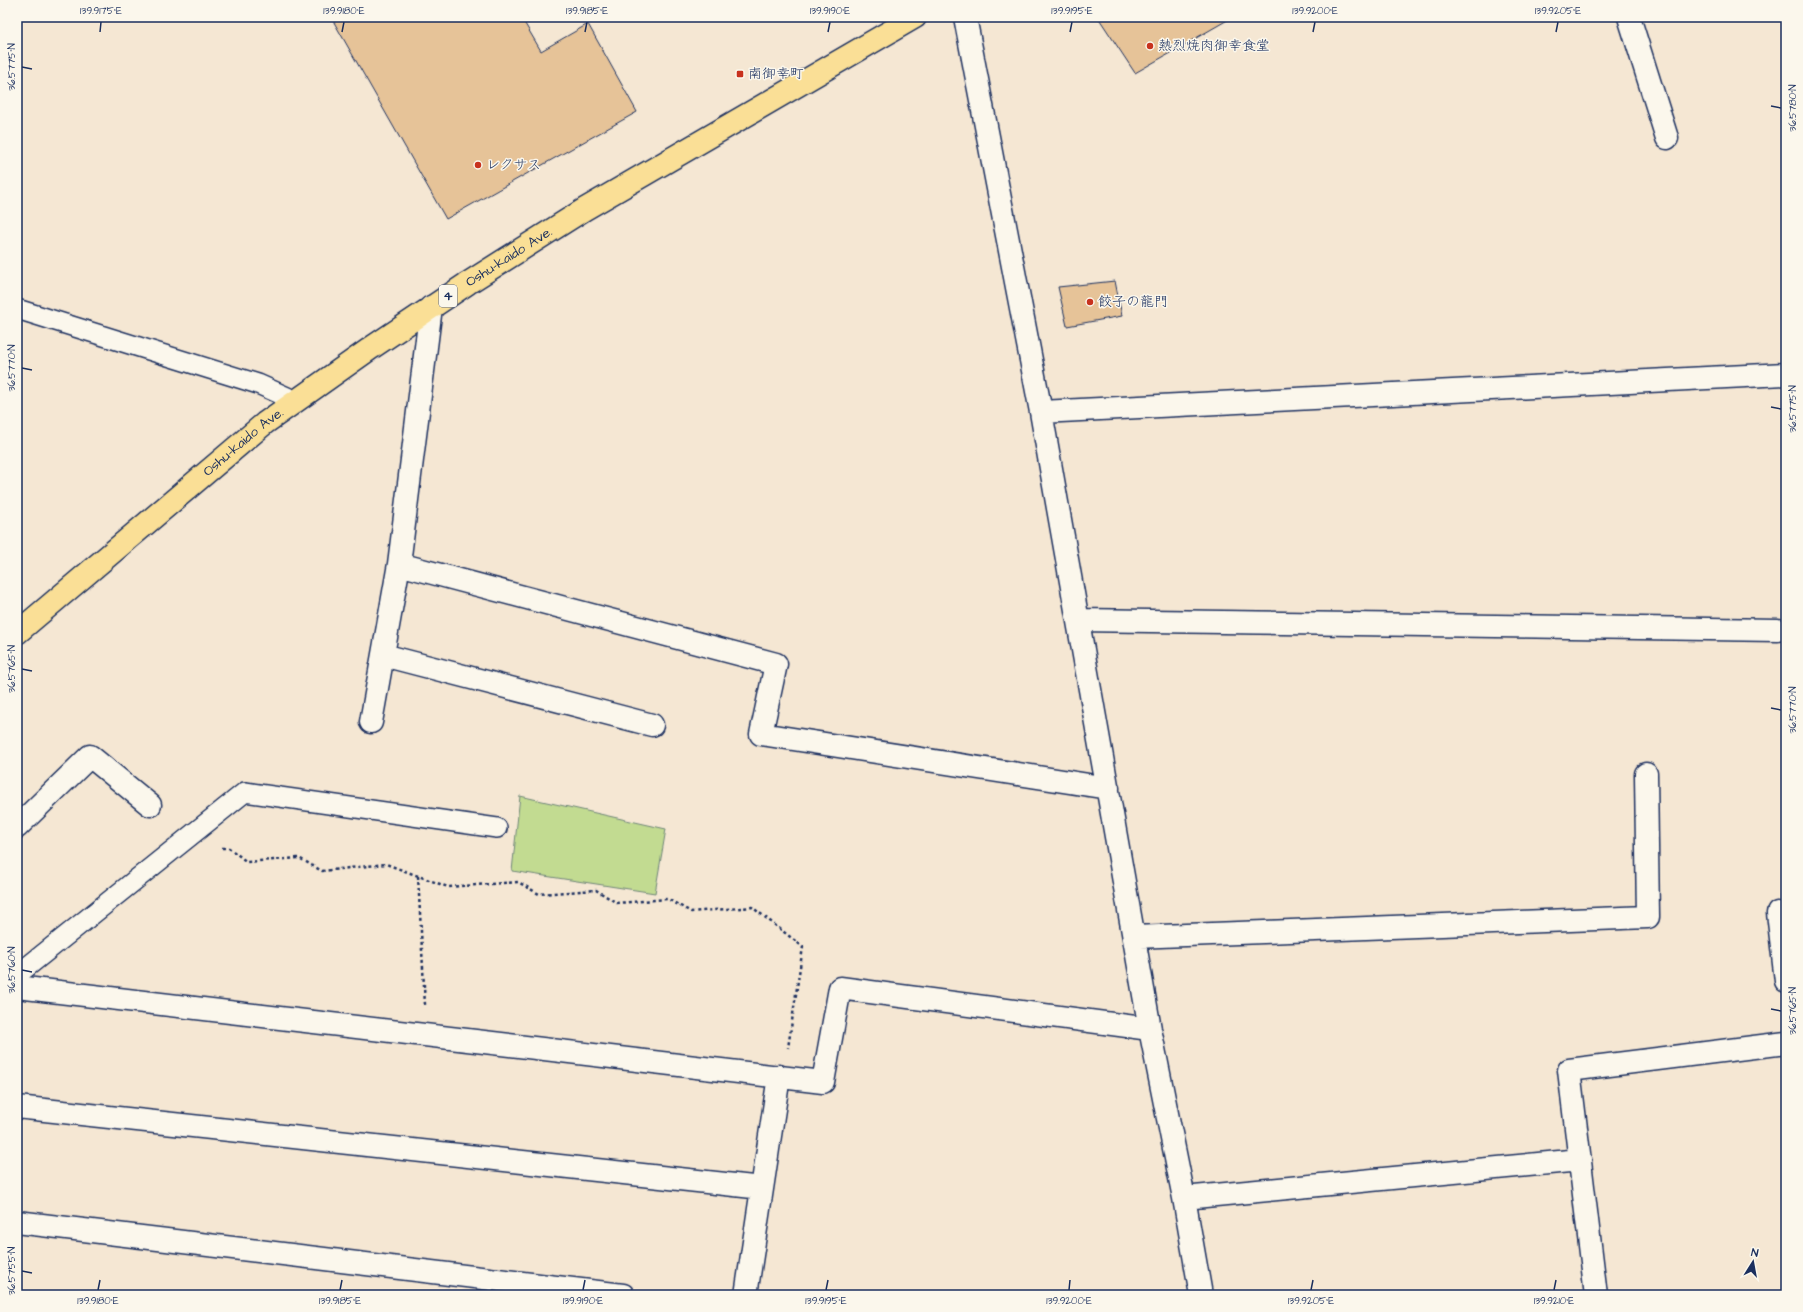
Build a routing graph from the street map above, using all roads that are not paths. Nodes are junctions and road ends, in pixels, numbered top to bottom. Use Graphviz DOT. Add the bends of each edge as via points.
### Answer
graph roads {
  1 [pos="915,17"];
  2 [pos="965,17"];
  3 [pos="1629,17"];
  4 [pos="1667,138"];
  5 [pos="431,308"];
  6 [pos="17,309"];
  7 [pos="1786,374"];
  8 [pos="296,402"];
  9 [pos="1041,412"];
  10 [pos="399,564"];
  11 [pos="1078,620"];
  12 [pos="1778,630"];
  13 [pos="18,632"];
  14 [pos="383,655"];
  15 [pos="371,722"];
  16 [pos="652,725"];
  17 [pos="1646,774"];
  18 [pos="1108,788"];
  19 [pos="150,805"];
  20 [pos="17,827"];
  21 [pos="497,828"];
  22 [pos="1778,913"];
  23 [pos="1134,937"];
  24 [pos="17,975"];
  25 [pos="1786,981"];
  26 [pos="17,987"];
  27 [pos="1150,1029"];
  28 [pos="1786,1043"];
  29 [pos="780,1076"];
  30 [pos="17,1107"];
  31 [pos="1580,1160"];
  32 [pos="762,1188"];
  33 [pos="1184,1198"];
  34 [pos="17,1222"];
  35 [pos="623,1295"];
  36 [pos="746,1295"];
  37 [pos="1201,1295"];
  38 [pos="1596,1295"];
  1 -- 5 [label="highway, Oshu-kaido Ave. / 4" via="585,209"];
  2 -- 9 [label="street"];
  3 -- 4 [label="street"];
  5 -- 8 [label="highway, Oshu-kaido Ave. / 4"];
  5 -- 10 [label="street"];
  6 -- 8 [label="lane" via="258,384"];
  7 -- 9 [label="street"];
  8 -- 13 [label="highway, Oshu-kaido Ave. / 4" via="265,423"];
  9 -- 11 [label="street"];
  10 -- 14 [label="street"];
  10 -- 18 [label="street" via="776,664 761,734"];
  11 -- 12 [label="street"];
  11 -- 18 [label="street"];
  14 -- 15 [label="street"];
  14 -- 16 [label="street"];
  17 -- 23 [label="street" via="1648,917"];
  18 -- 23 [label="street"];
  19 -- 20 [label="street" via="90,756"];
  21 -- 24 [label="lane" via="245,792"];
  22 -- 25 [label="street"];
  23 -- 27 [label="street"];
  26 -- 29 [label="street"];
  27 -- 29 [label="street" via="840,988 823,1082"];
  27 -- 33 [label="street"];
  28 -- 31 [label="street" via="1569,1070"];
  29 -- 32 [label="street"];
  30 -- 32 [label="street"];
  31 -- 33 [label="street"];
  31 -- 38 [label="street"];
  32 -- 36 [label="street"];
  33 -- 37 [label="street"];
  34 -- 35 [label="street"];
}
